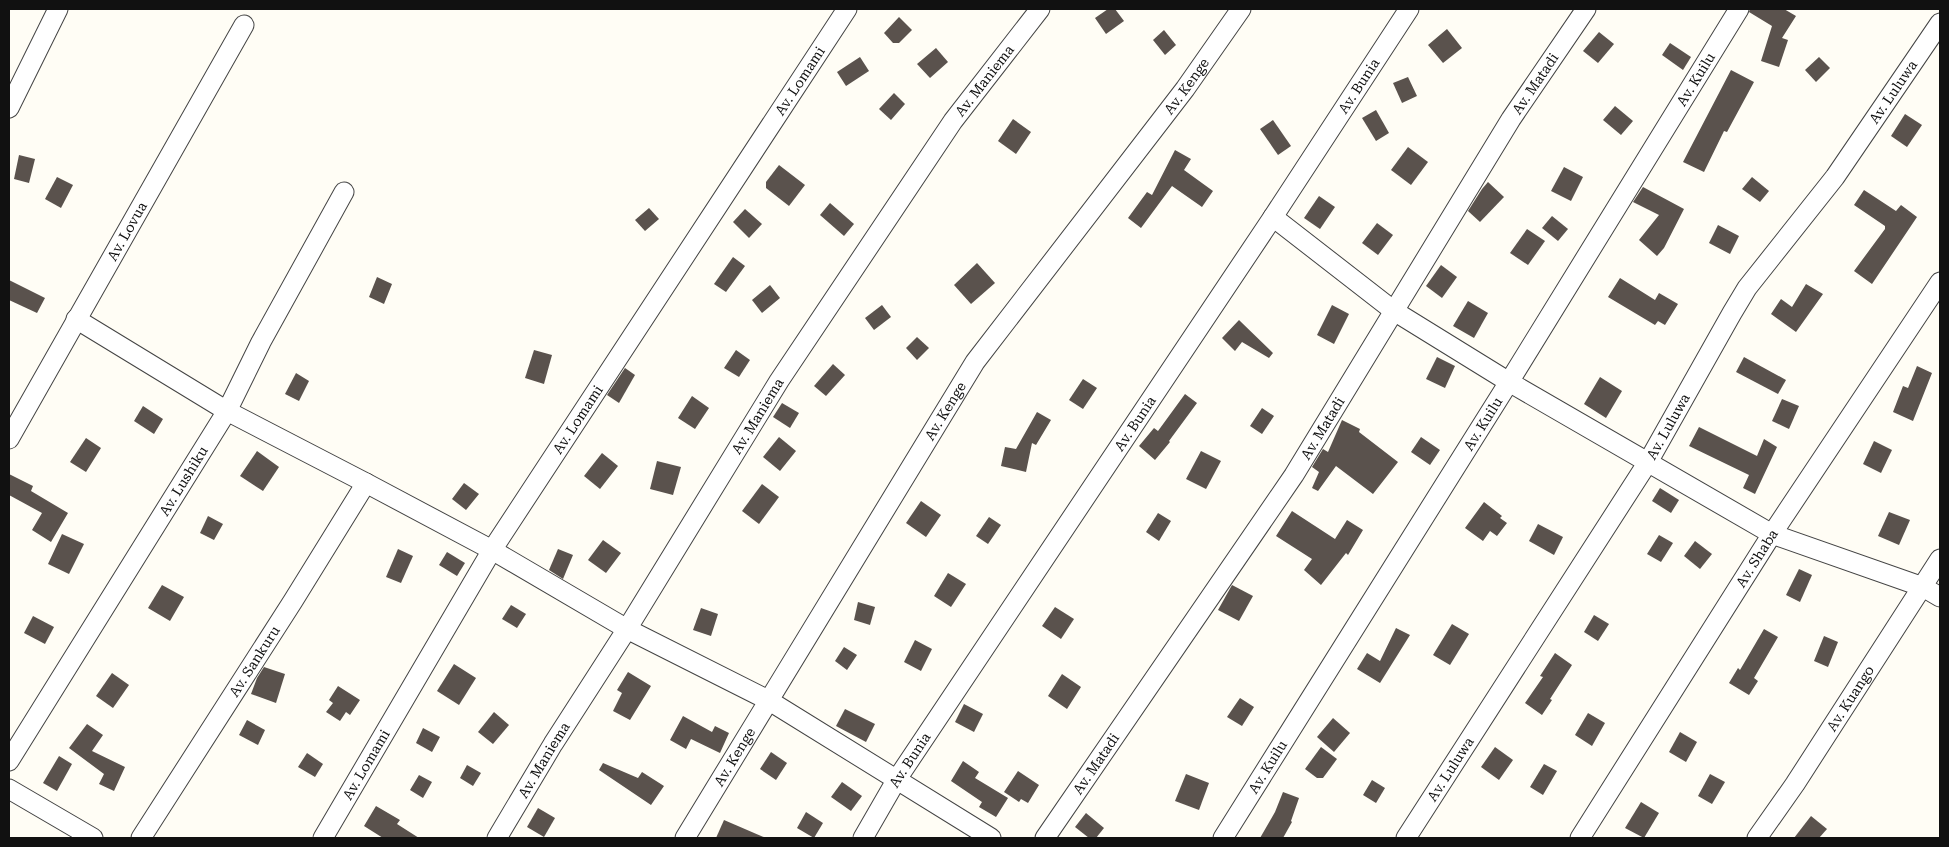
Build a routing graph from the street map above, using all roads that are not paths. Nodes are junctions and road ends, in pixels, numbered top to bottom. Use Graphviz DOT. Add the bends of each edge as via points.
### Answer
graph roads {
  1 [pos="58,9"];
  2 [pos="847,9"];
  3 [pos="1040,9"];
  4 [pos="1241,9"];
  5 [pos="1409,9"];
  6 [pos="1586,9"];
  7 [pos="1739,9"];
  8 [pos="1940,22"];
  9 [pos="244,25"];
  10 [pos="9,108"];
  11 [pos="344,192"];
  12 [pos="1273,217"];
  13 [pos="1940,282"];
  14 [pos="1394,310"];
  15 [pos="76,320"];
  16 [pos="1509,382"];
  17 [pos="227,411"];
  18 [pos="9,439"];
  19 [pos="1648,462"];
  20 [pos="366,483"];
  21 [pos="1772,534"];
  22 [pos="492,550"];
  23 [pos="1940,559"];
  24 [pos="1922,587"];
  25 [pos="1940,597"];
  26 [pos="627,629"];
  27 [pos="768,700"];
  28 [pos="9,761"];
  29 [pos="897,779"];
  30 [pos="9,789"];
  31 [pos="93,838"];
  32 [pos="141,838"];
  33 [pos="323,838"];
  34 [pos="497,838"];
  35 [pos="685,838"];
  36 [pos="863,838"];
  37 [pos="991,838"];
  38 [pos="1045,838"];
  39 [pos="1223,838"];
  40 [pos="1406,838"];
  41 [pos="1580,838"];
  42 [pos="1757,838"];
  1 -- 10 [label="street"];
  2 -- 22 [label="street, Av. Lomami"];
  3 -- 26 [label="street, Av. Maniema" via="953,121 778,381"];
  4 -- 27 [label="street, Av. Kenge" via="1185,89 975,362"];
  5 -- 12 [label="street, Av. Bunia"];
  6 -- 14 [label="street, Av. Matadi" via="1511,119"];
  7 -- 16 [label="street, Av. Kuilu"];
  8 -- 19 [label="street, Av. Luluwa" via="1835,177 1747,288"];
  9 -- 15 [label="street, Av. Lovua"];
  11 -- 17 [label="street, Av. Lushiku" via="261,342"];
  12 -- 14 [label="street"];
  12 -- 29 [label="street, Av. Bunia"];
  13 -- 21 [label="street, Av. Shaba"];
  14 -- 16 [label="street"];
  14 -- 38 [label="street, Av. Matadi" via="1294,475"];
  15 -- 17 [label="street"];
  15 -- 18 [label="street, Av. Lovua"];
  16 -- 19 [label="street"];
  16 -- 39 [label="street, Av. Kuilu"];
  17 -- 20 [label="street"];
  17 -- 28 [label="street, Av. Lushiku"];
  19 -- 21 [label="street"];
  19 -- 40 [label="street, Av. Luluwa"];
  20 -- 22 [label="street"];
  20 -- 32 [label="street, Av. Sankuru"];
  21 -- 24 [label="street"];
  21 -- 41 [label="street, Av. Shaba"];
  22 -- 26 [label="street"];
  22 -- 33 [label="street, Av. Lomami"];
  23 -- 24 [label="street, Av. Kuango"];
  24 -- 25 [label="street"];
  24 -- 42 [label="street, Av. Kuango"];
  26 -- 27 [label="street"];
  26 -- 34 [label="street, Av. Maniema"];
  27 -- 29 [label="street"];
  27 -- 35 [label="street, Av. Kenge"];
  29 -- 36 [label="street, Av. Bunia"];
  29 -- 37 [label="street"];
  30 -- 31 [label="street"];
}
